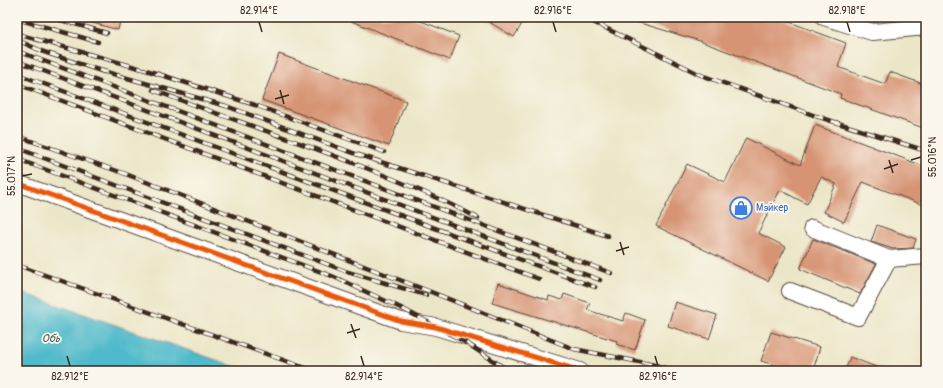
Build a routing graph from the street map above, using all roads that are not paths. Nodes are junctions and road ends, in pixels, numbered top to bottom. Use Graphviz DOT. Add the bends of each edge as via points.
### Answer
graph roads {
  1 [pos="824,17"];
  2 [pos="926,27"];
  3 [pos="17,183"];
  4 [pos="812,228"];
  5 [pos="926,256"];
  6 [pos="889,259"];
  7 [pos="790,291"];
  8 [pos="580,371"];
  1 -- 2 [label="street" via="872,32"];
  3 -- 8 [label="street" via="401,321 436,327"];
  4 -- 6 [label="street"];
  5 -- 6 [label="street"];
  6 -- 7 [label="street" via="858,317"];
}
